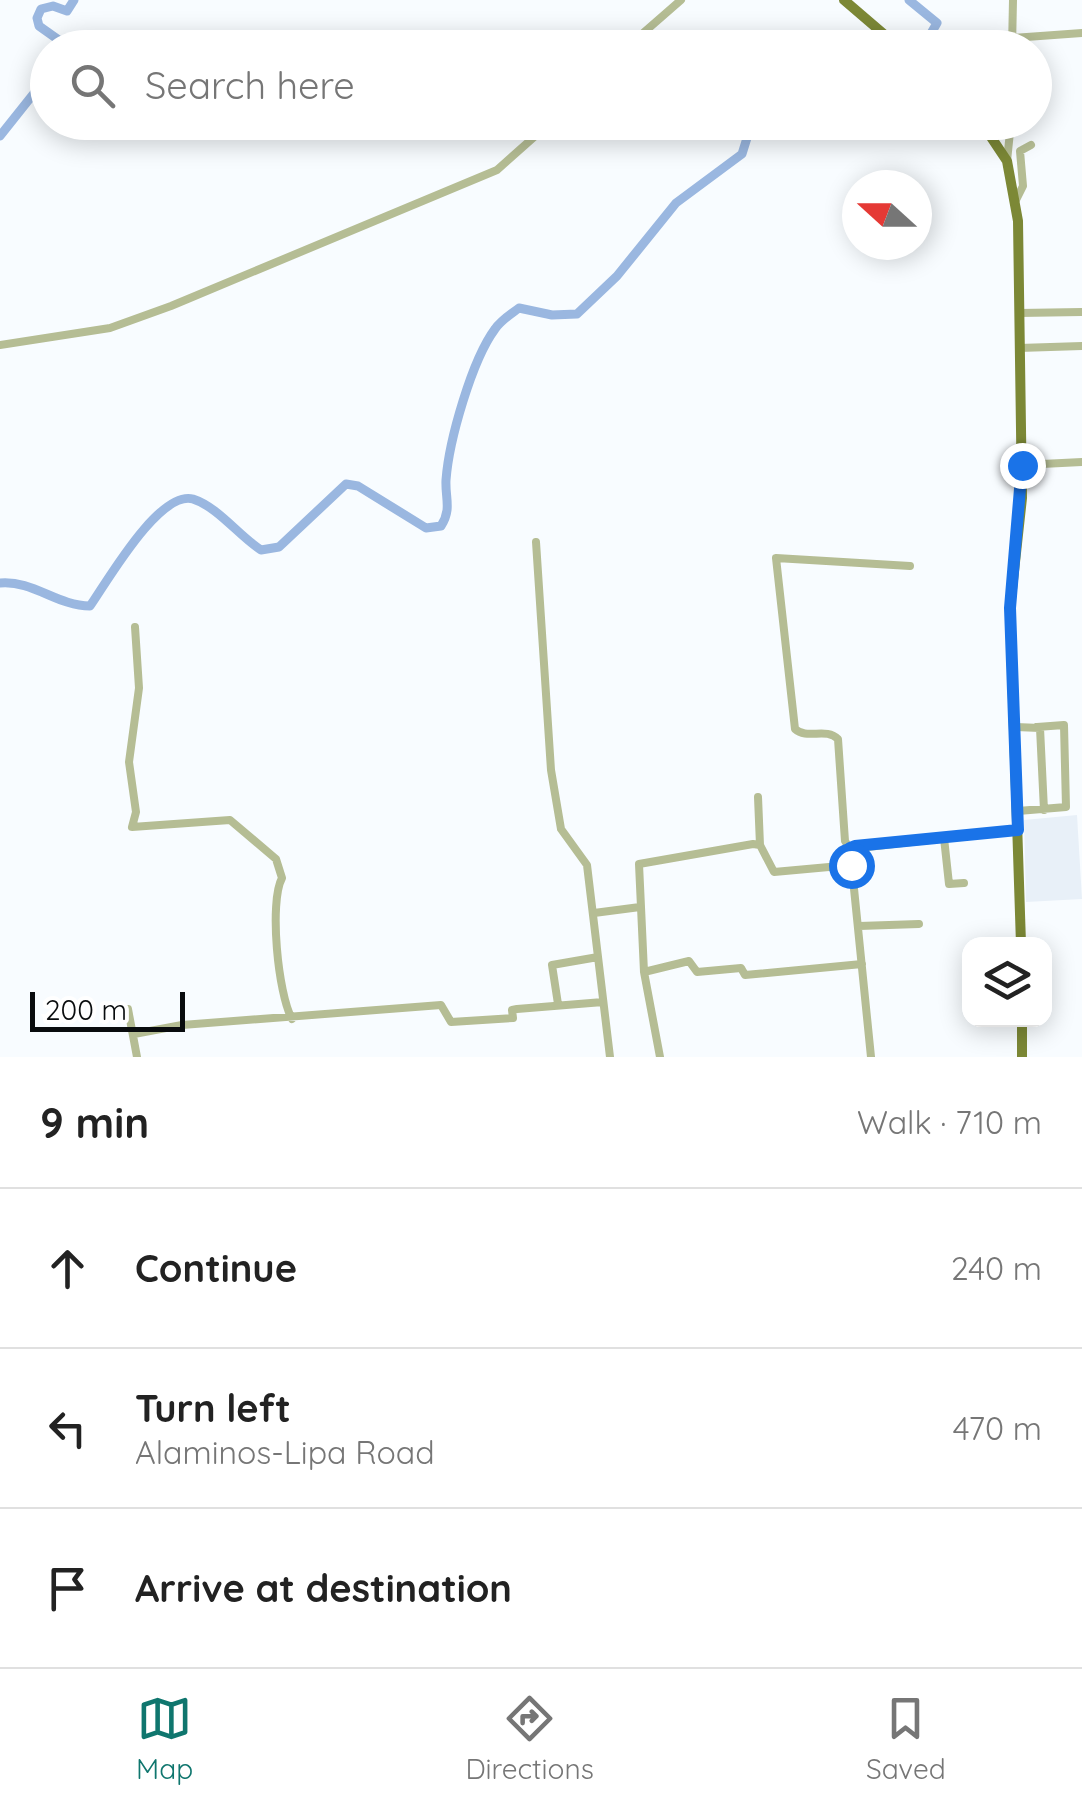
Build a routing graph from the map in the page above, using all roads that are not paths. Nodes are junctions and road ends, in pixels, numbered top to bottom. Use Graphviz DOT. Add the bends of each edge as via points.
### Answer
graph roads {
  1 [pos="680,0"];
  2 [pos="844,0"];
  3 [pos="1013,0"];
  4 [pos="646,30"];
  5 [pos="879,30"];
  6 [pos="1012,30"];
  7 [pos="1082,34"];
  8 [pos="1052,38"];
  9 [pos="531,140"];
  10 [pos="993,140"];
  11 [pos="1009,140"];
  12 [pos="1031,145"];
  13 [pos="1007,161"];
  14 [pos="1016,200"];
  15 [pos="1082,312"];
  16 [pos="1018,314"];
  17 [pos="0,345"];
  18 [pos="1082,346"];
  19 [pos="1019,348"];
  20 [pos="1082,462"];
  21 [pos="1022,465"];
  22 [pos="536,542"];
  23 [pos="910,566"];
  24 [pos="135,627"];
  25 [pos="1015,727"];
  26 [pos="1037,727"];
  27 [pos="758,797"];
  28 [pos="1044,810"];
  29 [pos="1018,811"];
  30 [pos="1018,830"];
  31 [pos="944,838"];
  32 [pos="760,844"];
  33 [pos="850,848"];
  34 [pos="851,865"];
  35 [pos="964,883"];
  36 [pos="640,907"];
  37 [pos="594,913"];
  38 [pos="919,924"];
  39 [pos="858,926"];
  40 [pos="1021,937"];
  41 [pos="598,956"];
  42 [pos="862,964"];
  43 [pos="644,972"];
  44 [pos="603,1002"];
  45 [pos="558,1004"];
  46 [pos="128,1008"];
  47 [pos="292,1019"];
  48 [pos="1022,1027"];
  49 [pos="134,1034"];
  50 [pos="137,1057"];
  51 [pos="610,1057"];
  52 [pos="660,1057"];
  53 [pos="871,1057"];
  54 [pos="1022,1057"];
  1 -- 4 [label="street"];
  2 -- 5 [label="main road"];
  3 -- 6 [label="street"];
  7 -- 8 [label="street"];
  9 -- 17 [label="street" via="497,170 171,306 110,328"];
  10 -- 13 [label="main road"];
  11 -- 13 [label="street"];
  12 -- 14 [label="street" via="1020,151 1023,186"];
  13 -- 14 [label="main road"];
  14 -- 16 [label="main road"];
  15 -- 16 [label="street"];
  16 -- 19 [label="main road"];
  18 -- 19 [label="street"];
  19 -- 21 [label="main road"];
  20 -- 21 [label="street"];
  21 -- 25 [label="main road" via="1010,608"];
  22 -- 37 [label="street" via="550,770 561,830 587,866"];
  23 -- 33 [label="street" via="776,558 795,729 838,739"];
  24 -- 47 [label="street" via="132,828 230,820 276,858 282,878 273,896 282,1001"];
  25 -- 26 [label="street"];
  25 -- 29 [label="main road"];
  26 -- 28 [label="street"];
  26 -- 28 [label="street" via="1064,724 1066,807"];
  27 -- 32 [label="street"];
  28 -- 29 [label="street"];
  29 -- 30 [label="main road"];
  30 -- 31 [label="street"];
  30 -- 40 [label="main road"];
  31 -- 33 [label="street"];
  31 -- 35 [label="street" via="949,884"];
  32 -- 34 [label="street" via="774,872"];
  32 -- 36 [label="street" via="642,861"];
  33 -- 34 [label="street"];
  34 -- 39 [label="street"];
  36 -- 37 [label="street"];
  36 -- 43 [label="street"];
  37 -- 41 [label="street"];
  38 -- 39 [label="street"];
  39 -- 42 [label="street"];
  41 -- 44 [label="street"];
  41 -- 45 [label="street" via="552,965"];
  42 -- 43 [label="street" via="745,974 741,968 696,972 690,961"];
  42 -- 53 [label="street"];
  43 -- 52 [label="street"];
  44 -- 45 [label="street"];
  44 -- 51 [label="street"];
  45 -- 47 [label="street" via="483,1022 451,1022 442,1005"];
  46 -- 49 [label="street"];
  47 -- 49 [label="street"];
  48 -- 54 [label="main road"];
  49 -- 50 [label="street"];
}
